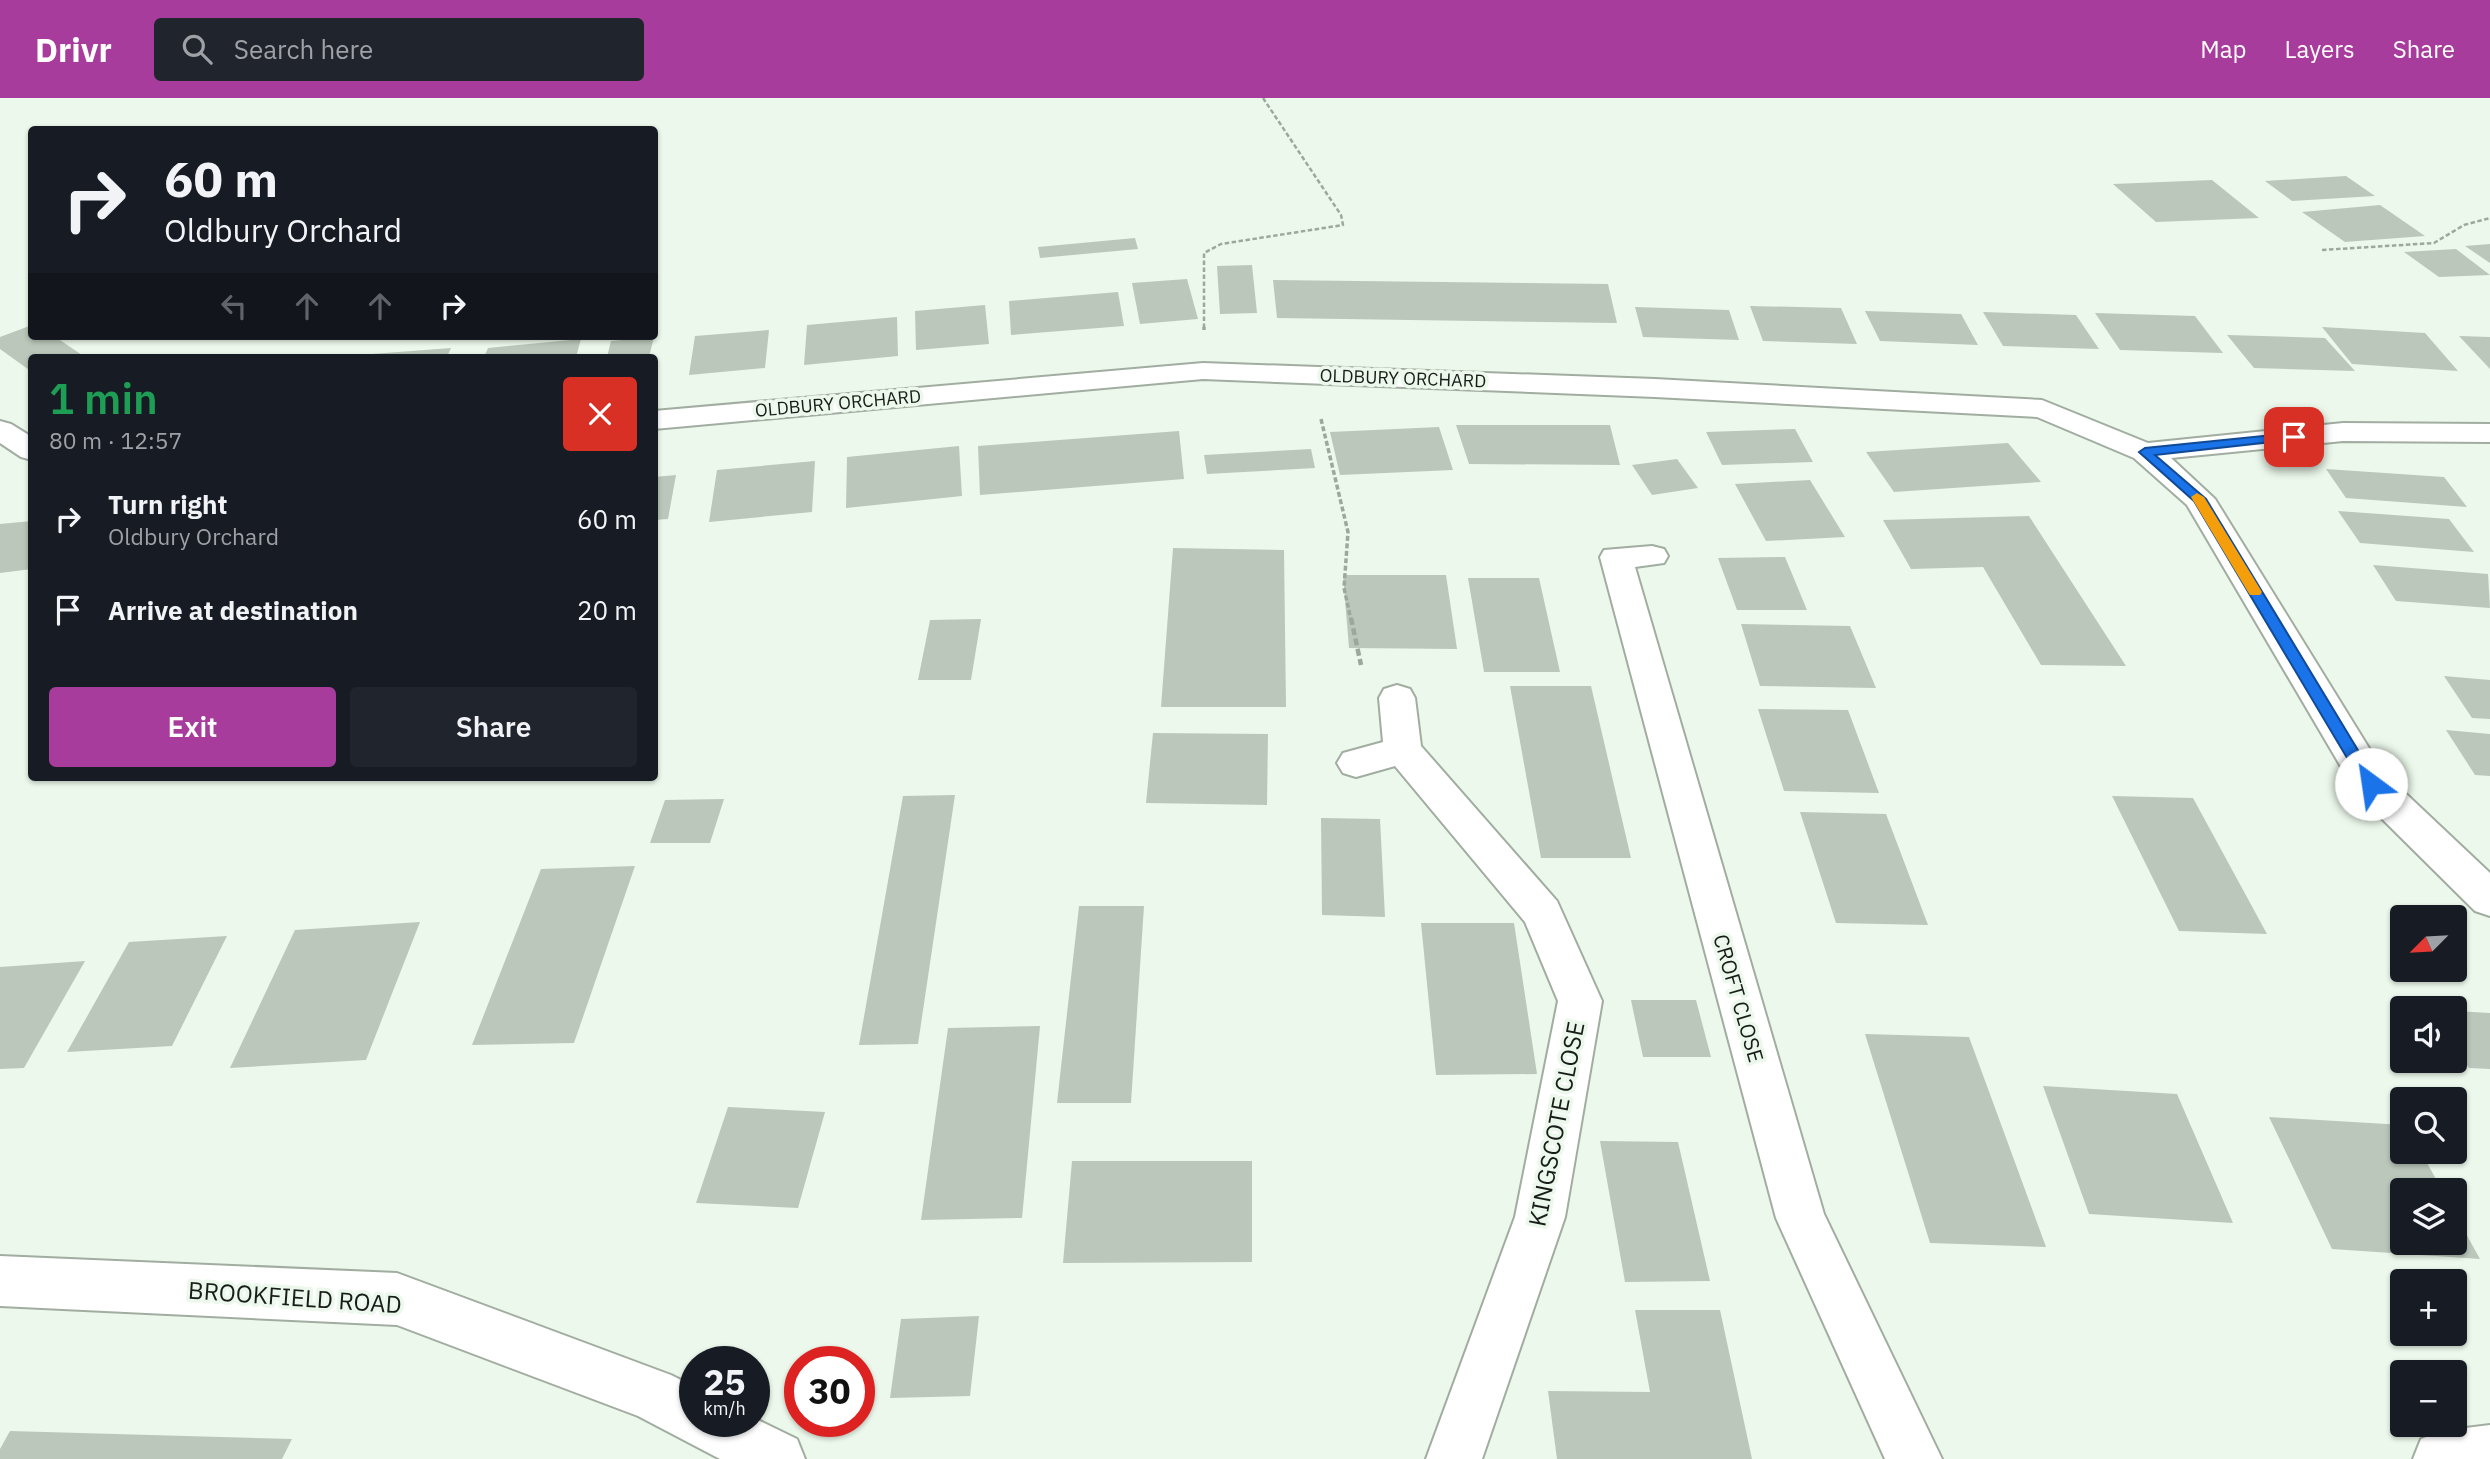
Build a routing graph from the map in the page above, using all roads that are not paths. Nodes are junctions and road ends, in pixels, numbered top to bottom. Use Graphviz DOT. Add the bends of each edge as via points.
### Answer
graph roads {
  1 [pos="658,420"];
  2 [pos="0,430"];
  3 [pos="2490,433"];
  4 [pos="28,448"];
  5 [pos="2145,452"];
  6 [pos="1652,556"];
  7 [pos="1397,698"];
  8 [pos="1403,750"];
  9 [pos="1356,764"];
  10 [pos="2490,899"];
  11 [pos="0,1282"];
  12 [pos="679,1408"];
  13 [pos="735,1437"];
  14 [pos="2490,1453"];
  15 [pos="777,1459"];
  16 [pos="1454,1459"];
  17 [pos="1914,1459"];
  18 [pos="2441,1459"];
  1 -- 5 [label="street, OLDBURY ORCHARD" via="1203,371 2042,409"];
  2 -- 4 [label="street"];
  3 -- 5 [label="street, OLDBURY ORCHARD" via="2343,432"];
  5 -- 10 [label="street, OLDBURY ORCHARD" via="2199,499 2371,784"];
  6 -- 17 [label="street, CROFT CLOSE" via="1616,557 1801,1218"];
  7 -- 8 [label="street"];
  8 -- 9 [label="street"];
  8 -- 16 [label="street, KINGSCOTE CLOSE" via="1542,913 1580,1001 1540,1217"];
  11 -- 12 [label="street, BROOKFIELD ROAD" via="397,1299"];
  13 -- 15 [label="street"];
  14 -- 18 [label="street"];
}
